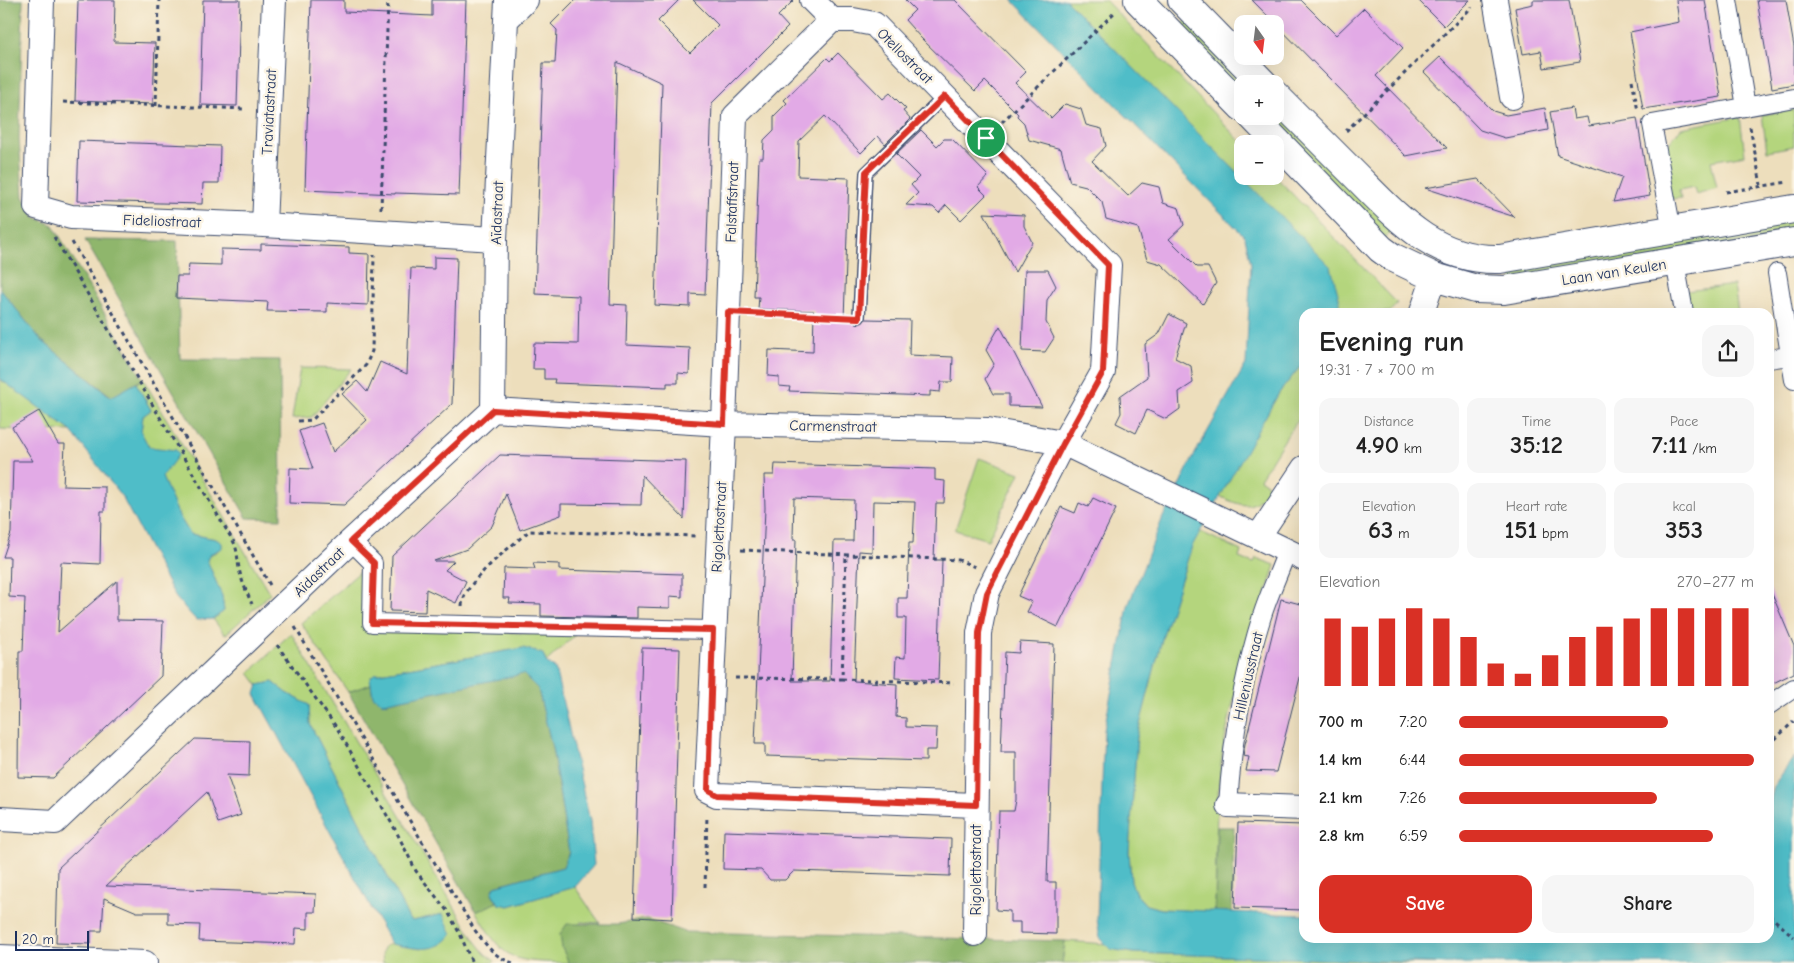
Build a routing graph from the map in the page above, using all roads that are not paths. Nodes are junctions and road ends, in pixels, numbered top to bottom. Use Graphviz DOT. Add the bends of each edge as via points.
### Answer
graph roads {
  1 [pos="42,0"];
  2 [pos="274,0"];
  3 [pos="526,0"];
  4 [pos="812,0"];
  5 [pos="1182,0"];
  6 [pos="1495,0"];
  7 [pos="1728,0"];
  8 [pos="1126,2"];
  9 [pos="507,10"];
  10 [pos="832,20"];
  11 [pos="1255,75"];
  12 [pos="945,96"];
  13 [pos="1512,98"];
  14 [pos="1794,98"];
  15 [pos="1234,100"];
  16 [pos="1284,104"];
  17 [pos="1746,107"];
  18 [pos="1261,125"];
  19 [pos="1794,209"];
  20 [pos="1669,215"];
  21 [pos="264,224"];
  22 [pos="495,239"];
  23 [pos="1794,242"];
  24 [pos="1442,248"];
  25 [pos="1676,273"];
  26 [pos="1777,273"];
  27 [pos="1434,277"];
  28 [pos="1423,308"];
  29 [pos="1683,308"];
  30 [pos="859,318"];
  31 [pos="1792,355"];
  32 [pos="1774,358"];
  33 [pos="1794,380"];
  34 [pos="493,410"];
  35 [pos="724,424"];
  36 [pos="1063,444"];
  37 [pos="1299,476"];
  38 [pos="1258,538"];
  39 [pos="351,541"];
  40 [pos="1296,555"];
  41 [pos="713,630"];
  42 [pos="1794,688"];
  43 [pos="1774,702"];
  44 [pos="976,805"];
  45 [pos="1228,805"];
  46 [pos="1299,808"];
  47 [pos="0,820"];
  48 [pos="975,934"];
  49 [pos="0,957"];
  50 [pos="144,963"];
  1 -- 21 [label="street, Fideliostraat" via="36,207 71,217"];
  2 -- 21 [label="street, Traviatastraat"];
  3 -- 9 [label="street, Aïdastraat"];
  4 -- 10 [label="street"];
  5 -- 11 [label="street"];
  6 -- 13 [label="street"];
  7 -- 17 [label="street"];
  8 -- 15 [label="street"];
  9 -- 22 [label="street, Aïdastraat"];
  10 -- 12 [label="street, Otellostraat" via="874,24"];
  10 -- 35 [label="street, Falstaffstraat" via="735,116"];
  12 -- 30 [label="lane" via="866,172"];
  12 -- 36 [label="street, Otellostraat" via="1108,265 1103,372"];
  14 -- 17 [label="street"];
  16 -- 24 [label="street, Laan van Keulen" via="1406,226"];
  17 -- 20 [label="street" via="1652,124"];
  18 -- 27 [label="street, Laan van Keulen" via="1381,249 1404,264"];
  19 -- 24 [label="street, Laan van Keulen" via="1500,259 1471,257"];
  21 -- 22 [label="street, Fideliostraat"];
  22 -- 34 [label="street, Aïdastraat"];
  23 -- 27 [label="street, Laan van Keulen" via="1504,290 1476,289"];
  24 -- 27 [label="street"];
  25 -- 29 [label="street"];
  26 -- 31 [label="street"];
  27 -- 28 [label="street"];
  31 -- 32 [label="street"];
  31 -- 33 [label="street"];
  34 -- 35 [label="street, Carmenstraat"];
  34 -- 39 [label="street, Aïdastraat"];
  35 -- 36 [label="street, Carmenstraat" via="988,430"];
  35 -- 41 [label="street, Rigolettostraat"];
  36 -- 38 [label="street, Carmenstraat"];
  36 -- 44 [label="street, Rigolettostraat" via="987,593 979,633"];
  37 -- 38 [label="street"];
  38 -- 40 [label="street"];
  39 -- 41 [label="street" via="374,563 372,623"];
  39 -- 47 [label="street, Aïdastraat" via="55,822"];
  40 -- 45 [label="street, Hilleniusstraat" via="1262,615 1243,687 1230,766"];
  41 -- 44 [label="street, Rigolettostraat" via="708,790 717,795"];
  42 -- 43 [label="street"];
  44 -- 48 [label="street, Rigolettostraat"];
  45 -- 46 [label="street"];
  49 -- 50 [label="street"];
}
